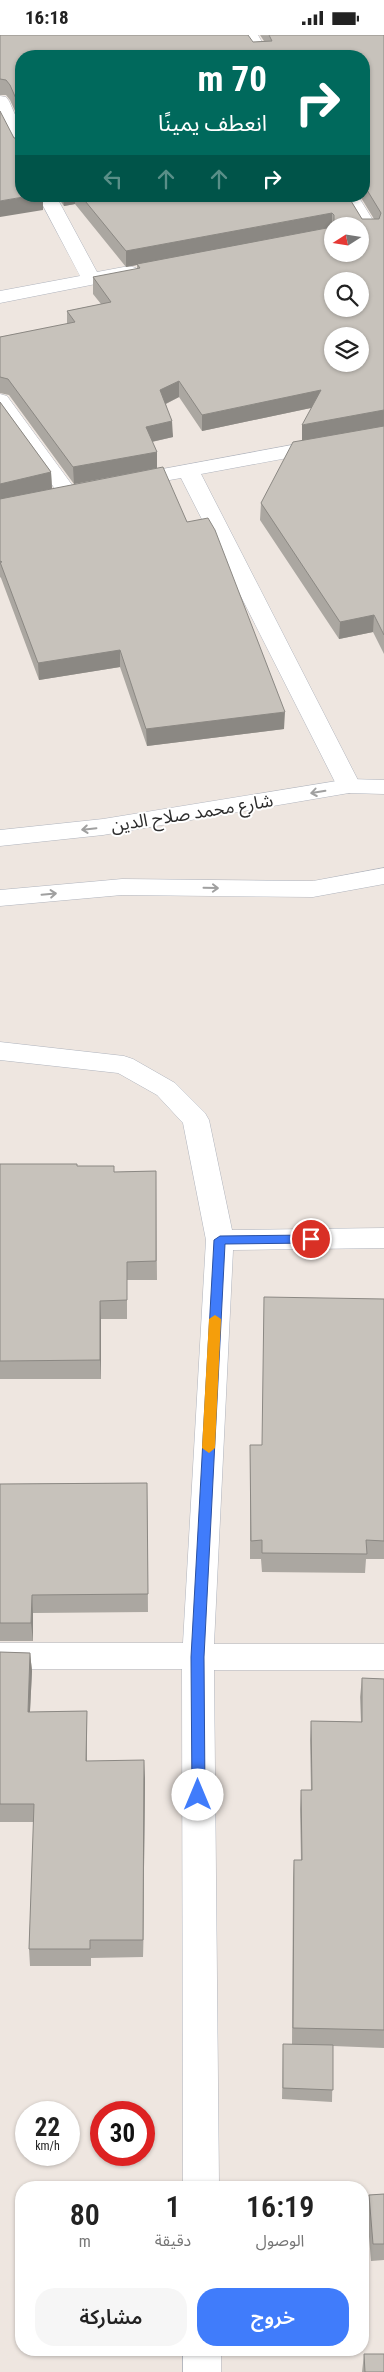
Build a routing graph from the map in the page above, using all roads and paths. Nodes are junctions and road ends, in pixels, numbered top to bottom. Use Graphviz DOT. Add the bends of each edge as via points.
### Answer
graph roads {
  1 [pos="249,35"];
  2 [pos="258,50"];
  3 [pos="0,101"];
  4 [pos="15,144"];
  5 [pos="50,202"];
  6 [pos="353,202"];
  7 [pos="371,230"];
  8 [pos="143,269"];
  9 [pos="91,279"];
  10 [pos="0,297"];
  11 [pos="0,400"];
  12 [pos="384,434"];
  13 [pos="188,470"];
  14 [pos="114,484"];
  15 [pos="43,499"];
  16 [pos="349,786"];
  17 [pos="384,787"];
  18 [pos="0,836"];
  19 [pos="384,876"];
  20 [pos="0,898"];
  21 [pos="0,1051"];
  22 [pos="384,1238"];
  23 [pos="220,1240"];
  24 [pos="0,1656"];
  25 [pos="198,1657"];
  26 [pos="384,1657"];
  27 [pos="201,2181"];
  28 [pos="202,2356"];
  29 [pos="202,2372"];
  1 -- 2 [label="street"];
  3 -- 4 [label="street"];
  5 -- 9 [label="street"];
  6 -- 7 [label="street"];
  8 -- 9 [label="street"];
  9 -- 10 [label="street"];
  11 -- 15 [label="street" via="78,491"];
  12 -- 13 [label="street"];
  13 -- 14 [label="street"];
  13 -- 16 [label="street"];
  16 -- 17 [label="street, شارع محمد صلاح الدين"];
  16 -- 18 [label="street, شارع محمد صلاح الدين, one-way" via="103,827"];
  20 -- 19 [label="street, one-way" via="122,887 313,889"];
  21 -- 23 [label="street" via="124,1065 166,1089 196,1120"];
  22 -- 23 [label="street"];
  23 -- 25 [label="street"];
  24 -- 25 [label="street"];
  25 -- 26 [label="street"];
  25 -- 27 [label="street"];
  28 -- 29 [label="street"];
}
